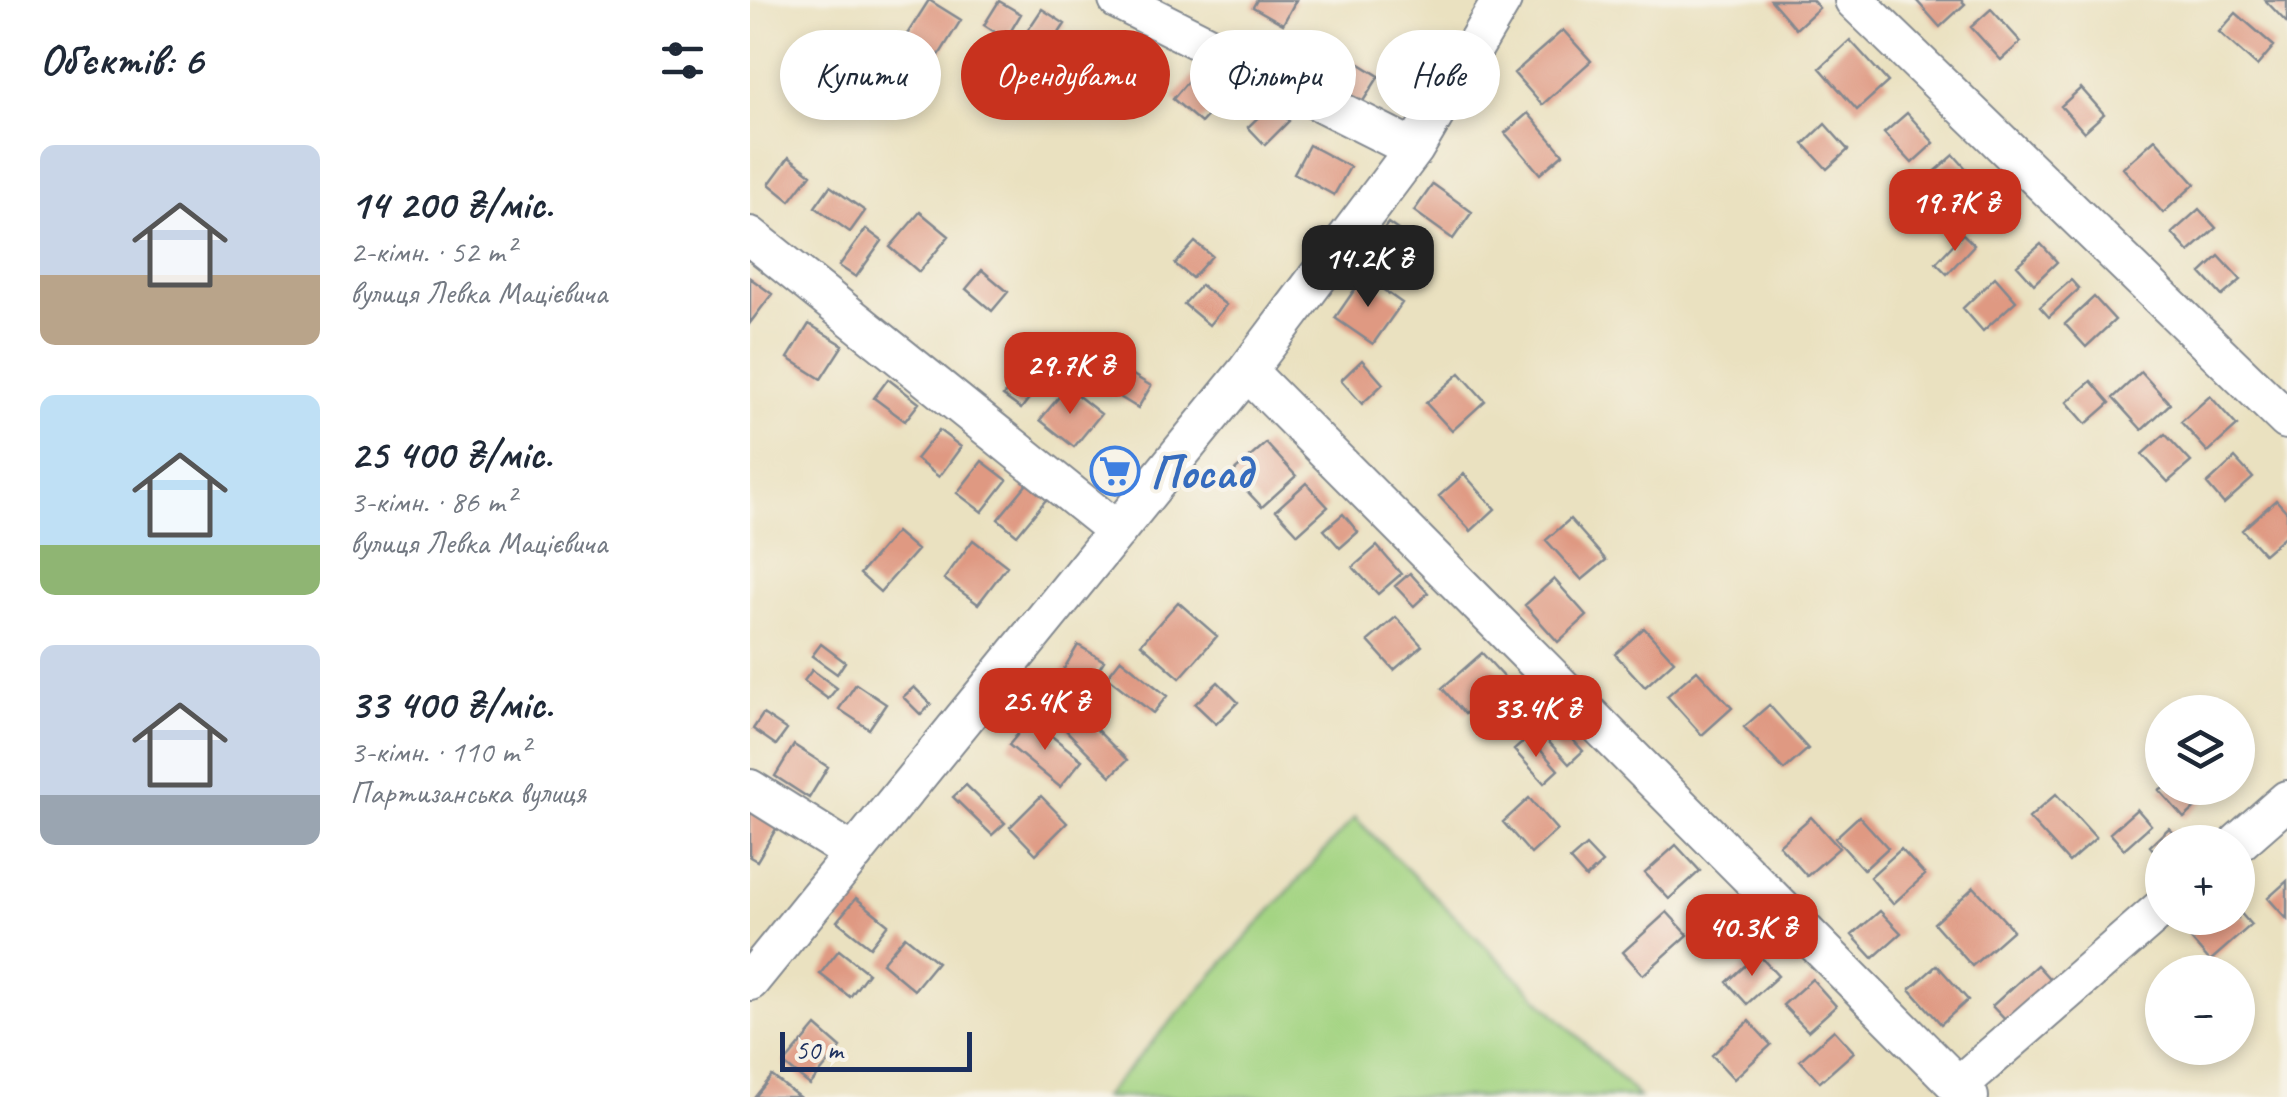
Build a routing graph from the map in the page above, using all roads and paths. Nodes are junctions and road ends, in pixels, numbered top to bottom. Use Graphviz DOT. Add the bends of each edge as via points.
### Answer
graph roads {
  1 [pos="1118,0"];
  2 [pos="1502,0"];
  3 [pos="1854,0"];
  4 [pos="1414,149"];
  5 [pos="750,236"];
  6 [pos="1247,370"];
  7 [pos="2287,420"];
  8 [pos="1117,531"];
  9 [pos="750,789"];
  10 [pos="2287,800"];
  11 [pos="2255,828"];
  12 [pos="854,854"];
  13 [pos="2145,924"];
  14 [pos="750,982"];
  15 [pos="1963,1092"];
  1 -- 4 [label="street"];
  2 -- 4 [label="street"];
  3 -- 7 [label="street"];
  4 -- 6 [label="street"];
  5 -- 8 [label="street"];
  6 -- 8 [label="street"];
  6 -- 15 [label="street"];
  8 -- 12 [label="street"];
  9 -- 12 [label="street"];
  10 -- 11 [label="street"];
  12 -- 14 [label="street"];
  13 -- 15 [label="street"];
}
